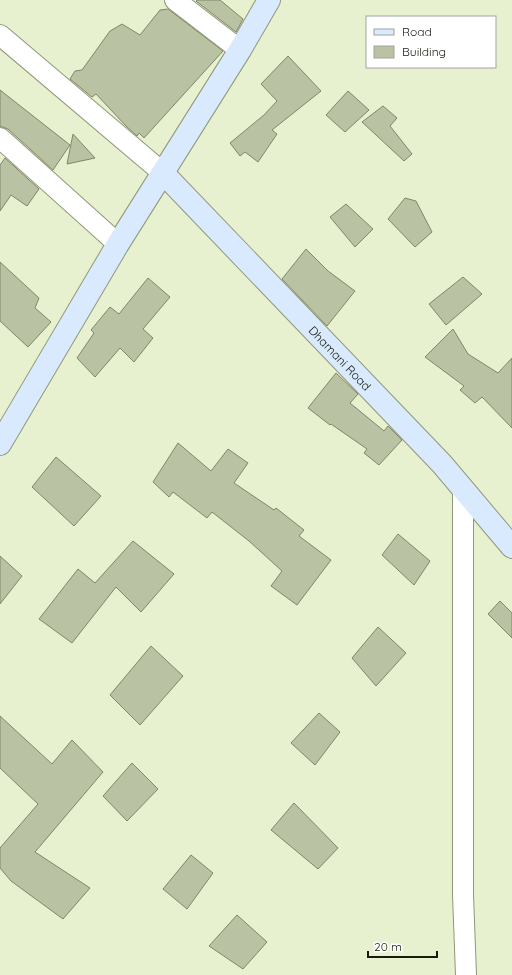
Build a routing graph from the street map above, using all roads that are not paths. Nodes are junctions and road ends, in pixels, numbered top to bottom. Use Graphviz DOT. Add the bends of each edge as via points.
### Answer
graph roads {
  1 [pos="174,0"];
  2 [pos="269,0"];
  3 [pos="0,35"];
  4 [pos="240,50"];
  5 [pos="0,138"];
  6 [pos="163,173"];
  7 [pos="118,244"];
  8 [pos="0,444"];
  9 [pos="463,489"];
  10 [pos="512,547"];
  11 [pos="466,975"];
  1 -- 4 [label="street"];
  2 -- 4 [label="main road"];
  3 -- 6 [label="street"];
  4 -- 6 [label="main road"];
  5 -- 7 [label="street"];
  6 -- 7 [label="main road"];
  6 -- 9 [label="main road, Dhamani Road" via="437,458"];
  7 -- 8 [label="main road"];
  9 -- 10 [label="main road, Dhamani Road"];
  9 -- 11 [label="street" via="463,895"];
}
